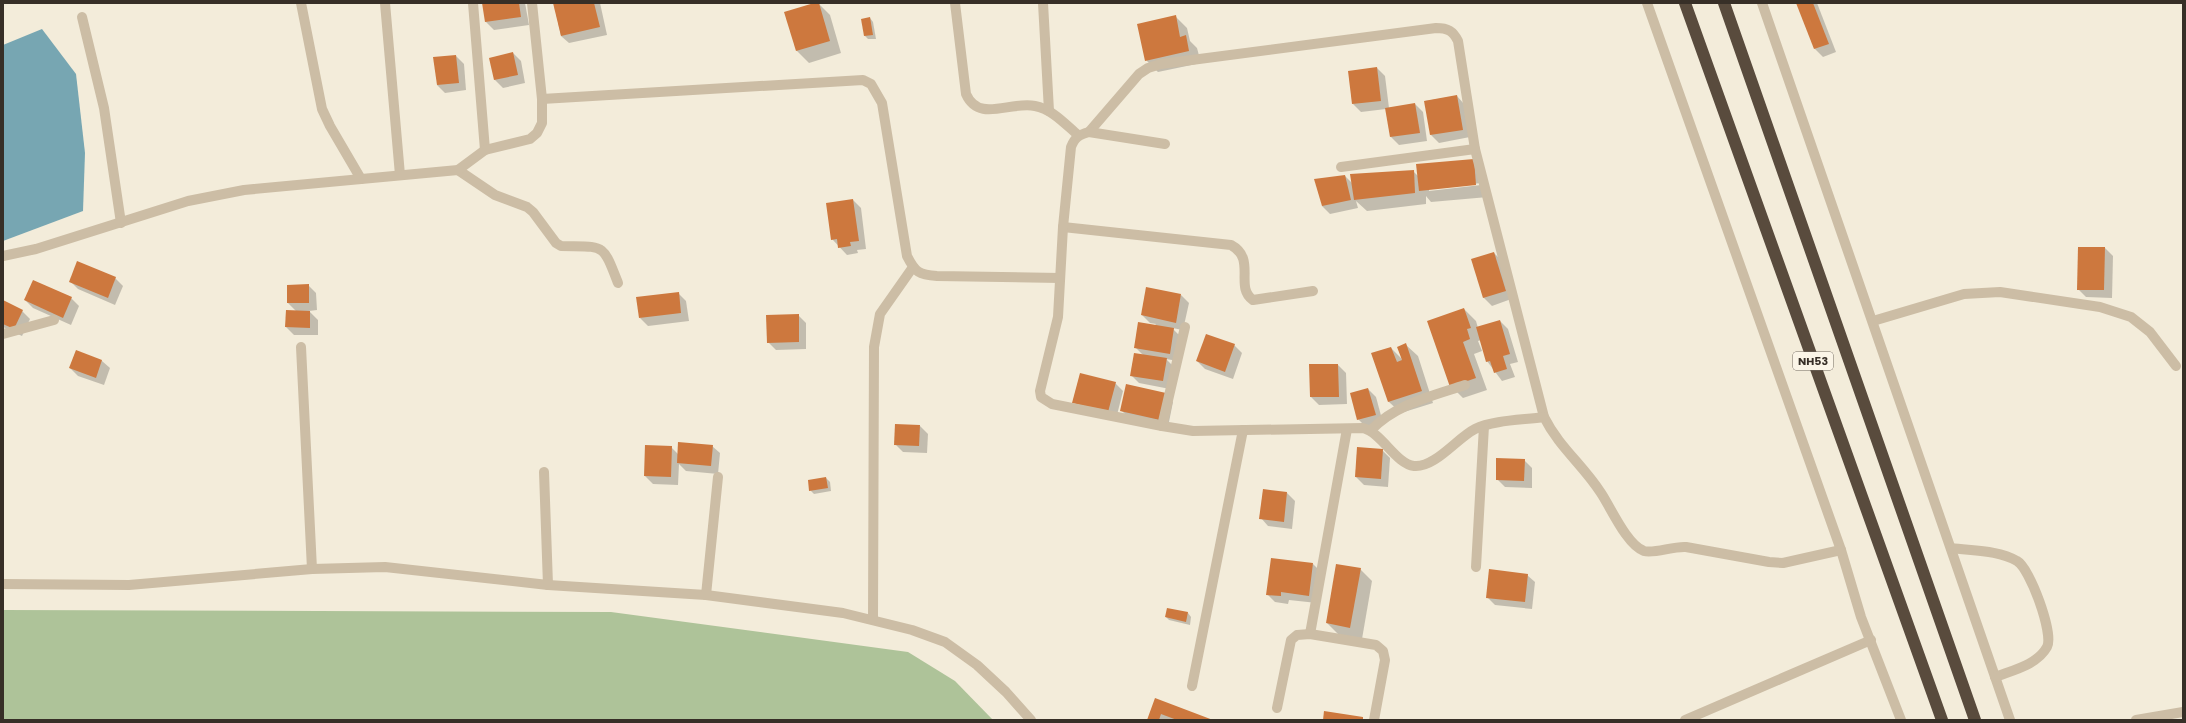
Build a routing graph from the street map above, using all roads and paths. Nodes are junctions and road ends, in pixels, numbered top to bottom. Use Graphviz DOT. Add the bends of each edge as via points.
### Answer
graph roads {
  1 [pos="301,3"];
  2 [pos="386,3"];
  3 [pos="472,3"];
  4 [pos="532,3"];
  5 [pos="955,3"];
  6 [pos="1043,3"];
  7 [pos="1647,3"];
  8 [pos="1685,3"];
  9 [pos="1724,3"];
  10 [pos="1762,3"];
  11 [pos="82,17"];
  12 [pos="542,99"];
  13 [pos="1049,111"];
  14 [pos="1089,132"];
  15 [pos="1078,135"];
  16 [pos="1165,144"];
  17 [pos="1475,149"];
  18 [pos="485,150"];
  19 [pos="1340,167"];
  20 [pos="458,170"];
  21 [pos="400,176"];
  22 [pos="361,179"];
  23 [pos="121,223"];
  24 [pos="1063,227"];
  25 [pos="3,256"];
  26 [pos="913,267"];
  27 [pos="1060,278"];
  28 [pos="618,284"];
  29 [pos="1313,291"];
  30 [pos="54,320"];
  31 [pos="1873,321"];
  32 [pos="1185,327"];
  33 [pos="3,334"];
  34 [pos="301,347"];
  35 [pos="2176,366"];
  36 [pos="1465,385"];
  37 [pos="1544,417"];
  38 [pos="1162,426"];
  39 [pos="1484,426"];
  40 [pos="1347,429"];
  41 [pos="1243,430"];
  42 [pos="1371,430"];
  43 [pos="544,472"];
  44 [pos="718,477"];
  45 [pos="1951,548"];
  46 [pos="1841,550"];
  47 [pos="1476,568"];
  48 [pos="312,569"];
  49 [pos="3,584"];
  50 [pos="548,585"];
  51 [pos="706,595"];
  52 [pos="873,619"];
  53 [pos="1310,634"];
  54 [pos="1871,640"];
  55 [pos="1995,677"];
  56 [pos="1192,686"];
  57 [pos="1277,708"];
  58 [pos="2183,712"];
  59 [pos="1031,720"];
  60 [pos="1374,720"];
  61 [pos="1685,720"];
  62 [pos="1901,720"];
  63 [pos="1942,720"];
  64 [pos="1975,720"];
  65 [pos="2010,720"];
  66 [pos="2136,720"];
  1 -- 22 [label="street" via="322,109"];
  2 -- 21 [label="street"];
  3 -- 18 [label="street"];
  4 -- 12 [label="street"];
  5 -- 13 [label="street" via="966,94 970,104 985,110 1020,105 1035,106"];
  6 -- 13 [label="street"];
  7 -- 46 [label="street"];
  8 -- 63 [label="highway, NH53"];
  9 -- 64 [label="highway, NH53"];
  10 -- 31 [label="street"];
  11 -- 23 [label="street" via="104,108"];
  12 -- 18 [label="street" via="542,123 537,133 521,142"];
  12 -- 26 [label="street" via="863,80 871,84 882,103 907,256"];
  13 -- 15 [label="street"];
  14 -- 15 [label="street"];
  14 -- 16 [label="street"];
  14 -- 17 [label="street" via="1139,74 1161,64 1446,28 1454,32 1458,41"];
  15 -- 24 [label="street" via="1071,147"];
  17 -- 19 [label="street"];
  17 -- 37 [label="street"];
  18 -- 20 [label="street"];
  20 -- 21 [label="street"];
  20 -- 28 [label="street" via="495,195 527,207 561,246 596,247 602,250 608,256"];
  21 -- 22 [label="street"];
  22 -- 23 [label="street" via="244,190 188,201"];
  23 -- 25 [label="street" via="36,249"];
  24 -- 27 [label="street"];
  24 -- 29 [label="street" via="1231,245 1243,255 1246,290 1248,297 1253,300"];
  26 -- 27 [label="street" via="922,275"];
  26 -- 52 [label="street" via="880,314 874,347"];
  27 -- 38 [label="street" via="1058,317 1040,391 1041,397 1052,404"];
  30 -- 33 [label="street"];
  31 -- 35 [label="street" via="1964,294 2016,294 2100,307 2131,317 2150,332"];
  31 -- 45 [label="street"];
  32 -- 38 [label="street"];
  34 -- 48 [label="street"];
  36 -- 42 [label="street" via="1397,409 1383,417"];
  37 -- 39 [label="street"];
  37 -- 46 [label="street" via="1557,441 1600,492 1628,537 1643,550 1651,552 1674,546 1686,547 1784,563"];
  38 -- 41 [label="street" via="1192,431"];
  39 -- 42 [label="street" via="1474,429 1432,461 1416,466 1404,462"];
  39 -- 47 [label="street"];
  40 -- 41 [label="street"];
  40 -- 42 [label="street"];
  40 -- 53 [label="street"];
  41 -- 56 [label="street"];
  43 -- 50 [label="street"];
  44 -- 51 [label="street"];
  45 -- 55 [label="street"];
  45 -- 55 [label="street" via="2004,555 2018,561 2029,574 2048,629 2048,645 2042,654 2027,665"];
  46 -- 54 [label="street"];
  48 -- 49 [label="street" via="129,585"];
  48 -- 50 [label="street" via="385,567"];
  50 -- 51 [label="street"];
  51 -- 52 [label="street"];
  52 -- 59 [label="street" via="945,642 977,665"];
  53 -- 57 [label="street" via="1297,635 1291,640"];
  53 -- 60 [label="street" via="1376,645 1383,651 1385,660"];
  54 -- 61 [label="street"];
  54 -- 62 [label="street"];
  55 -- 65 [label="street"];
  58 -- 66 [label="street"];
}
